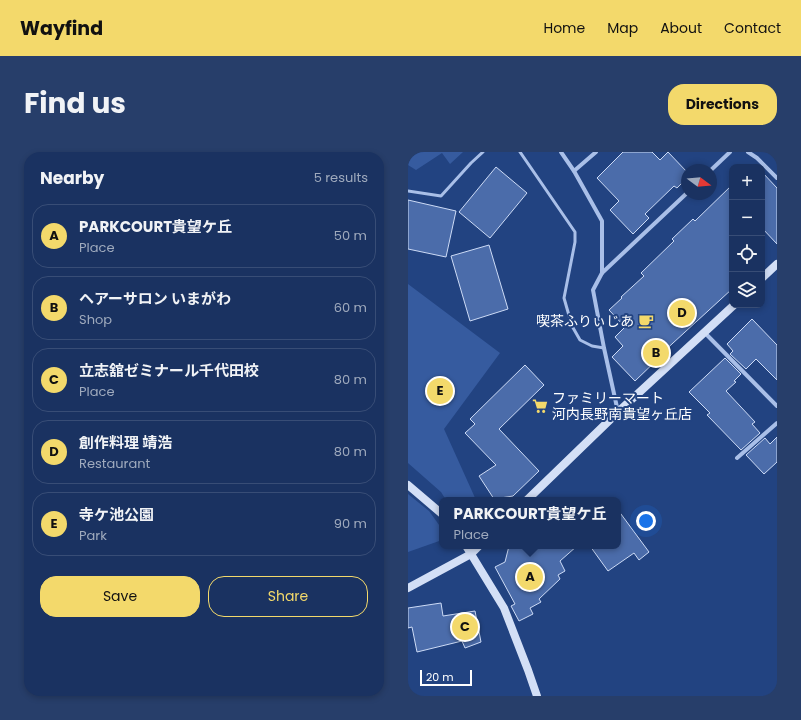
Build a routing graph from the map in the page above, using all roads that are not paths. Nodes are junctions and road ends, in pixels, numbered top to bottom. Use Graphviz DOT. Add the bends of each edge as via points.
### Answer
graph roads {
  1 [pos="482,152"];
  2 [pos="520,152"];
  3 [pos="561,152"];
  4 [pos="596,152"];
  5 [pos="730,152"];
  6 [pos="748,152"];
  7 [pos="717,164"];
  8 [pos="574,171"];
  9 [pos="777,178"];
  10 [pos="408,191"];
  11 [pos="681,199"];
  12 [pos="777,264"];
  13 [pos="602,273"];
  14 [pos="765,275"];
  15 [pos="731,308"];
  16 [pos="705,333"];
  17 [pos="604,348"];
  18 [pos="777,406"];
  19 [pos="618,412"];
  20 [pos="777,423"];
  21 [pos="737,458"];
  22 [pos="408,485"];
  23 [pos="530,497"];
  24 [pos="439,511"];
  25 [pos="468,549"];
  26 [pos="476,549"];
  27 [pos="472,554"];
  28 [pos="408,588"];
  29 [pos="537,696"];
  1 -- 10 [label="lane" via="441,196"];
  2 -- 17 [label="lane" via="575,232 576,242 564,298 572,326 580,340"];
  3 -- 8 [label="street"];
  4 -- 8 [label="street"];
  5 -- 7 [label="street"];
  6 -- 9 [label="street"];
  8 -- 13 [label="street" via="602,221"];
  11 -- 13 [label="street"];
  12 -- 14 [label="street"];
  13 -- 17 [label="street" via="593,290"];
  15 -- 16 [label="street"];
  16 -- 18 [label="street"];
  16 -- 19 [label="street"];
  17 -- 19 [label="street"];
  19 -- 23 [label="street"];
  20 -- 21 [label="street"];
  22 -- 24 [label="street"];
  25 -- 27 [label="street"];
  26 -- 27 [label="street"];
  27 -- 28 [label="street"];
  27 -- 29 [label="street" via="504,608"];
}
